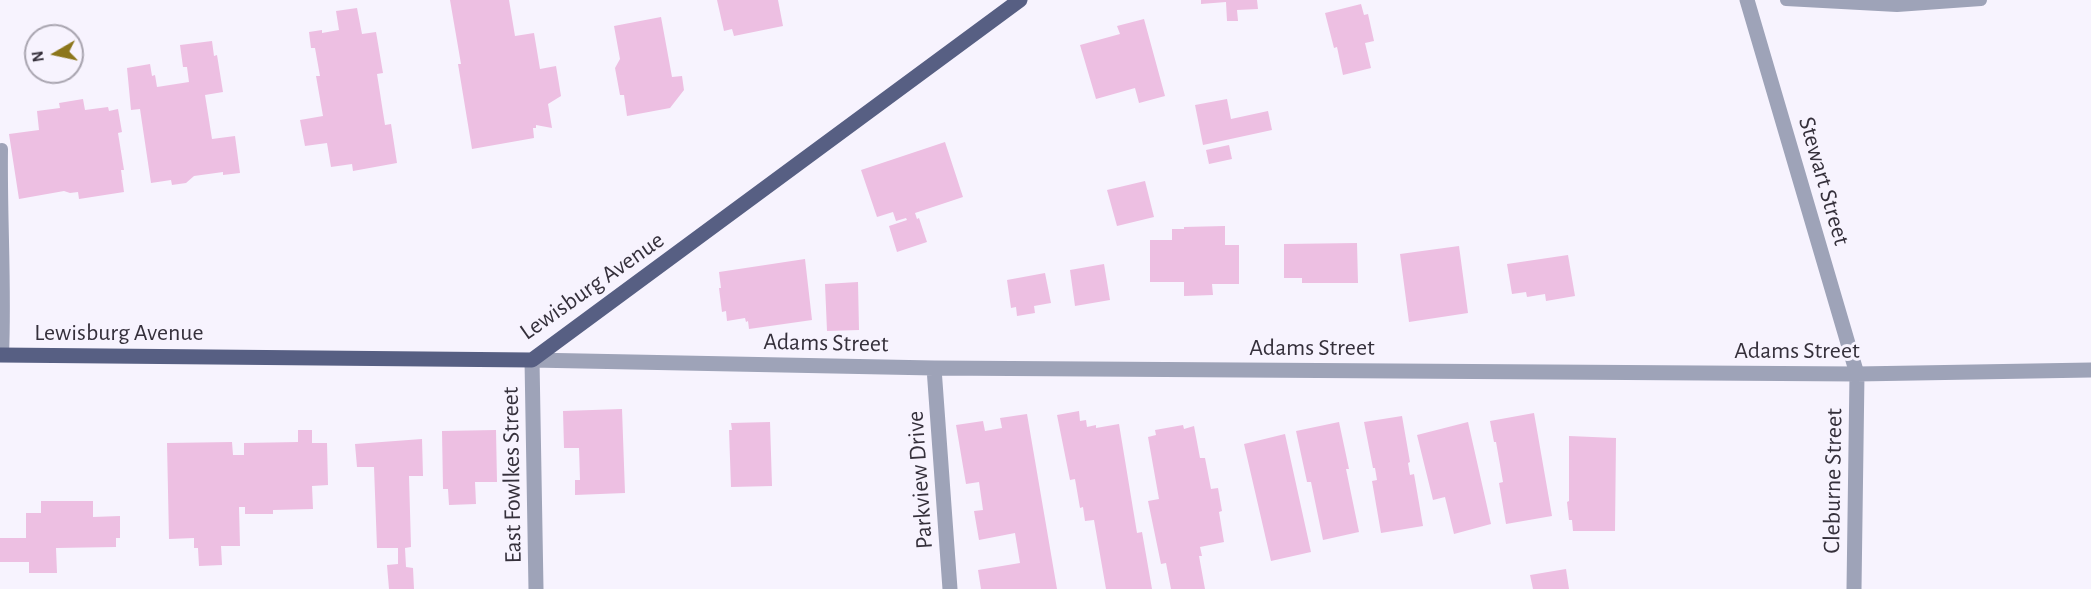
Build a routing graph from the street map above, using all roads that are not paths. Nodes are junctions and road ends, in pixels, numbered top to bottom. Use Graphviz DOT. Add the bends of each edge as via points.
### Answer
graph roads {
  1 [pos="1020,0"];
  2 [pos="1747,0"];
  3 [pos="1786,0"];
  4 [pos="1981,0"];
  5 [pos="2,149"];
  6 [pos="2,355"];
  7 [pos="532,360"];
  8 [pos="934,368"];
  9 [pos="2091,370"];
  10 [pos="1857,374"];
  11 [pos="536,589"];
  12 [pos="950,589"];
  13 [pos="1854,589"];
  1 -- 7 [label="main road, Lewisburg Avenue"];
  2 -- 10 [label="street, Stewart Street"];
  3 -- 4 [label="lane" via="1897,6"];
  5 -- 6 [label="lane"];
  6 -- 7 [label="main road, Lewisburg Avenue"];
  7 -- 8 [label="street, Adams Street"];
  7 -- 11 [label="street, East Fowlkes Street"];
  8 -- 10 [label="street, Adams Street"];
  8 -- 12 [label="street, Parkview Drive"];
  9 -- 10 [label="street, Adams Street"];
  10 -- 13 [label="street, Cleburne Street"];
}
